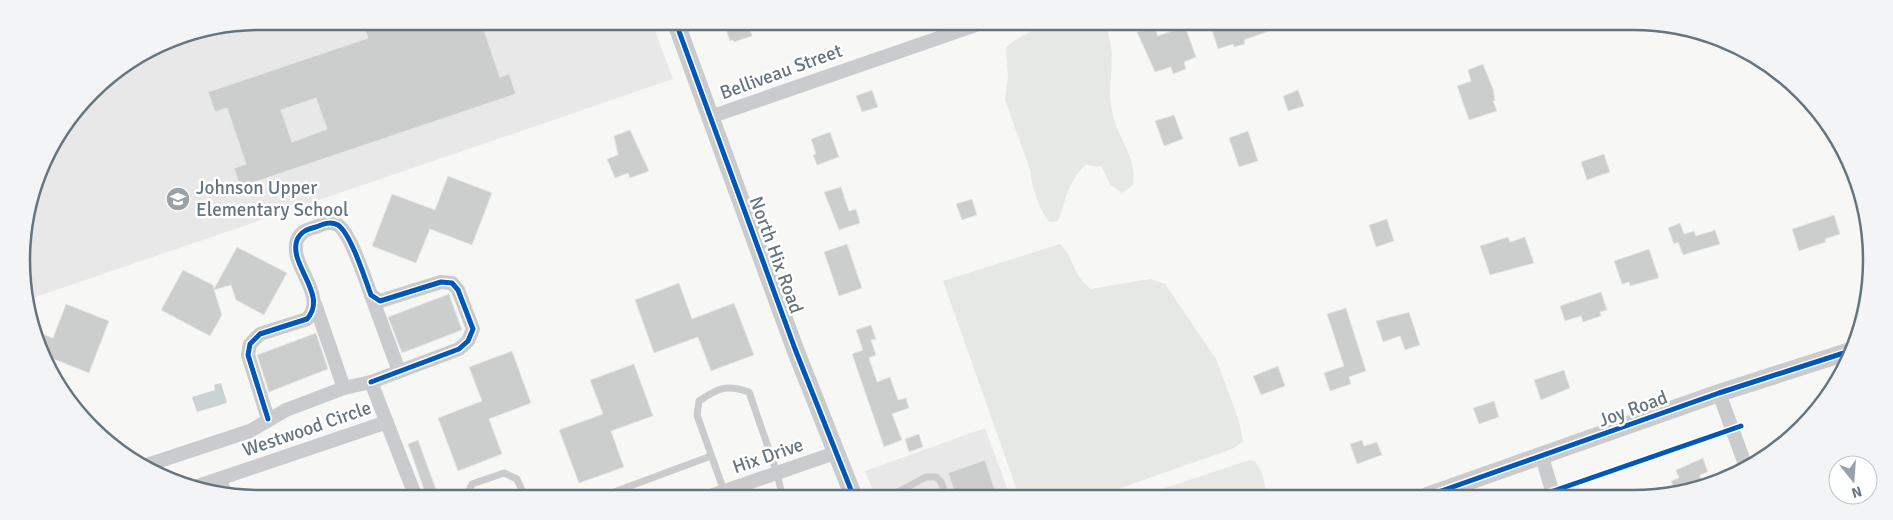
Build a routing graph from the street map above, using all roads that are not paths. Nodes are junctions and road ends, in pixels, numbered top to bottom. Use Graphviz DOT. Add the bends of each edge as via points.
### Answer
graph roads {
  1 [pos="679,30"];
  2 [pos="962,30"];
  3 [pos="710,117"];
  4 [pos="371,295"];
  5 [pos="316,304"];
  6 [pos="1842,354"];
  7 [pos="399,371"];
  8 [pos="371,382"];
  9 [pos="344,388"];
  10 [pos="1719,394"];
  11 [pos="268,419"];
  12 [pos="386,422"];
  13 [pos="836,453"];
  14 [pos="711,456"];
  15 [pos="1542,457"];
  16 [pos="1744,461"];
  17 [pos="153,463"];
  18 [pos="777,473"];
  19 [pos="223,478"];
  20 [pos="206,484"];
  21 [pos="227,488"];
  22 [pos="413,490"];
  23 [pos="469,490"];
  24 [pos="522,490"];
  25 [pos="619,490"];
  26 [pos="718,490"];
  27 [pos="728,490"];
  28 [pos="781,490"];
  29 [pos="851,490"];
  30 [pos="905,490"];
  31 [pos="944,490"];
  32 [pos="1445,490"];
  33 [pos="1552,490"];
  1 -- 3 [label="street, North Hix Road"];
  2 -- 3 [label="street, Belliveau Street"];
  3 -- 13 [label="street, North Hix Road"];
  4 -- 5 [label="street" via="345,234 338,226 328,223 304,230 297,240 297,250"];
  4 -- 7 [label="street"];
  4 -- 7 [label="street" via="380,301 441,282 452,283 458,290 473,329 459,349"];
  5 -- 9 [label="street"];
  5 -- 11 [label="street" via="308,319 260,334 250,344 248,355"];
  6 -- 10 [label="street, Joy Road"];
  7 -- 8 [label="street"];
  8 -- 9 [label="street"];
  8 -- 12 [label="street"];
  9 -- 11 [label="street"];
  10 -- 15 [label="street, Joy Road"];
  10 -- 16 [label="street"];
  11 -- 17 [label="street" via="250,432"];
  12 -- 19 [label="street, Westwood Circle"];
  12 -- 22 [label="street, Westwood Circle"];
  13 -- 18 [label="street, Hix Drive"];
  13 -- 29 [label="street, North Hix Road"];
  14 -- 18 [label="lane" via="696,415 699,401 717,389 736,387 750,392"];
  14 -- 25 [label="lane"];
  14 -- 26 [label="lane"];
  15 -- 32 [label="street, Joy Road"];
  15 -- 33 [label="street"];
  18 -- 27 [label="street, Hix Drive"];
  18 -- 28 [label="lane"];
  19 -- 20 [label="street, Westwood Circle"];
  19 -- 21 [label="lane"];
  23 -- 24 [label="lane" via="472,484 504,473 517,479"];
  30 -- 31 [label="lane" via="926,477 936,477"];
}
